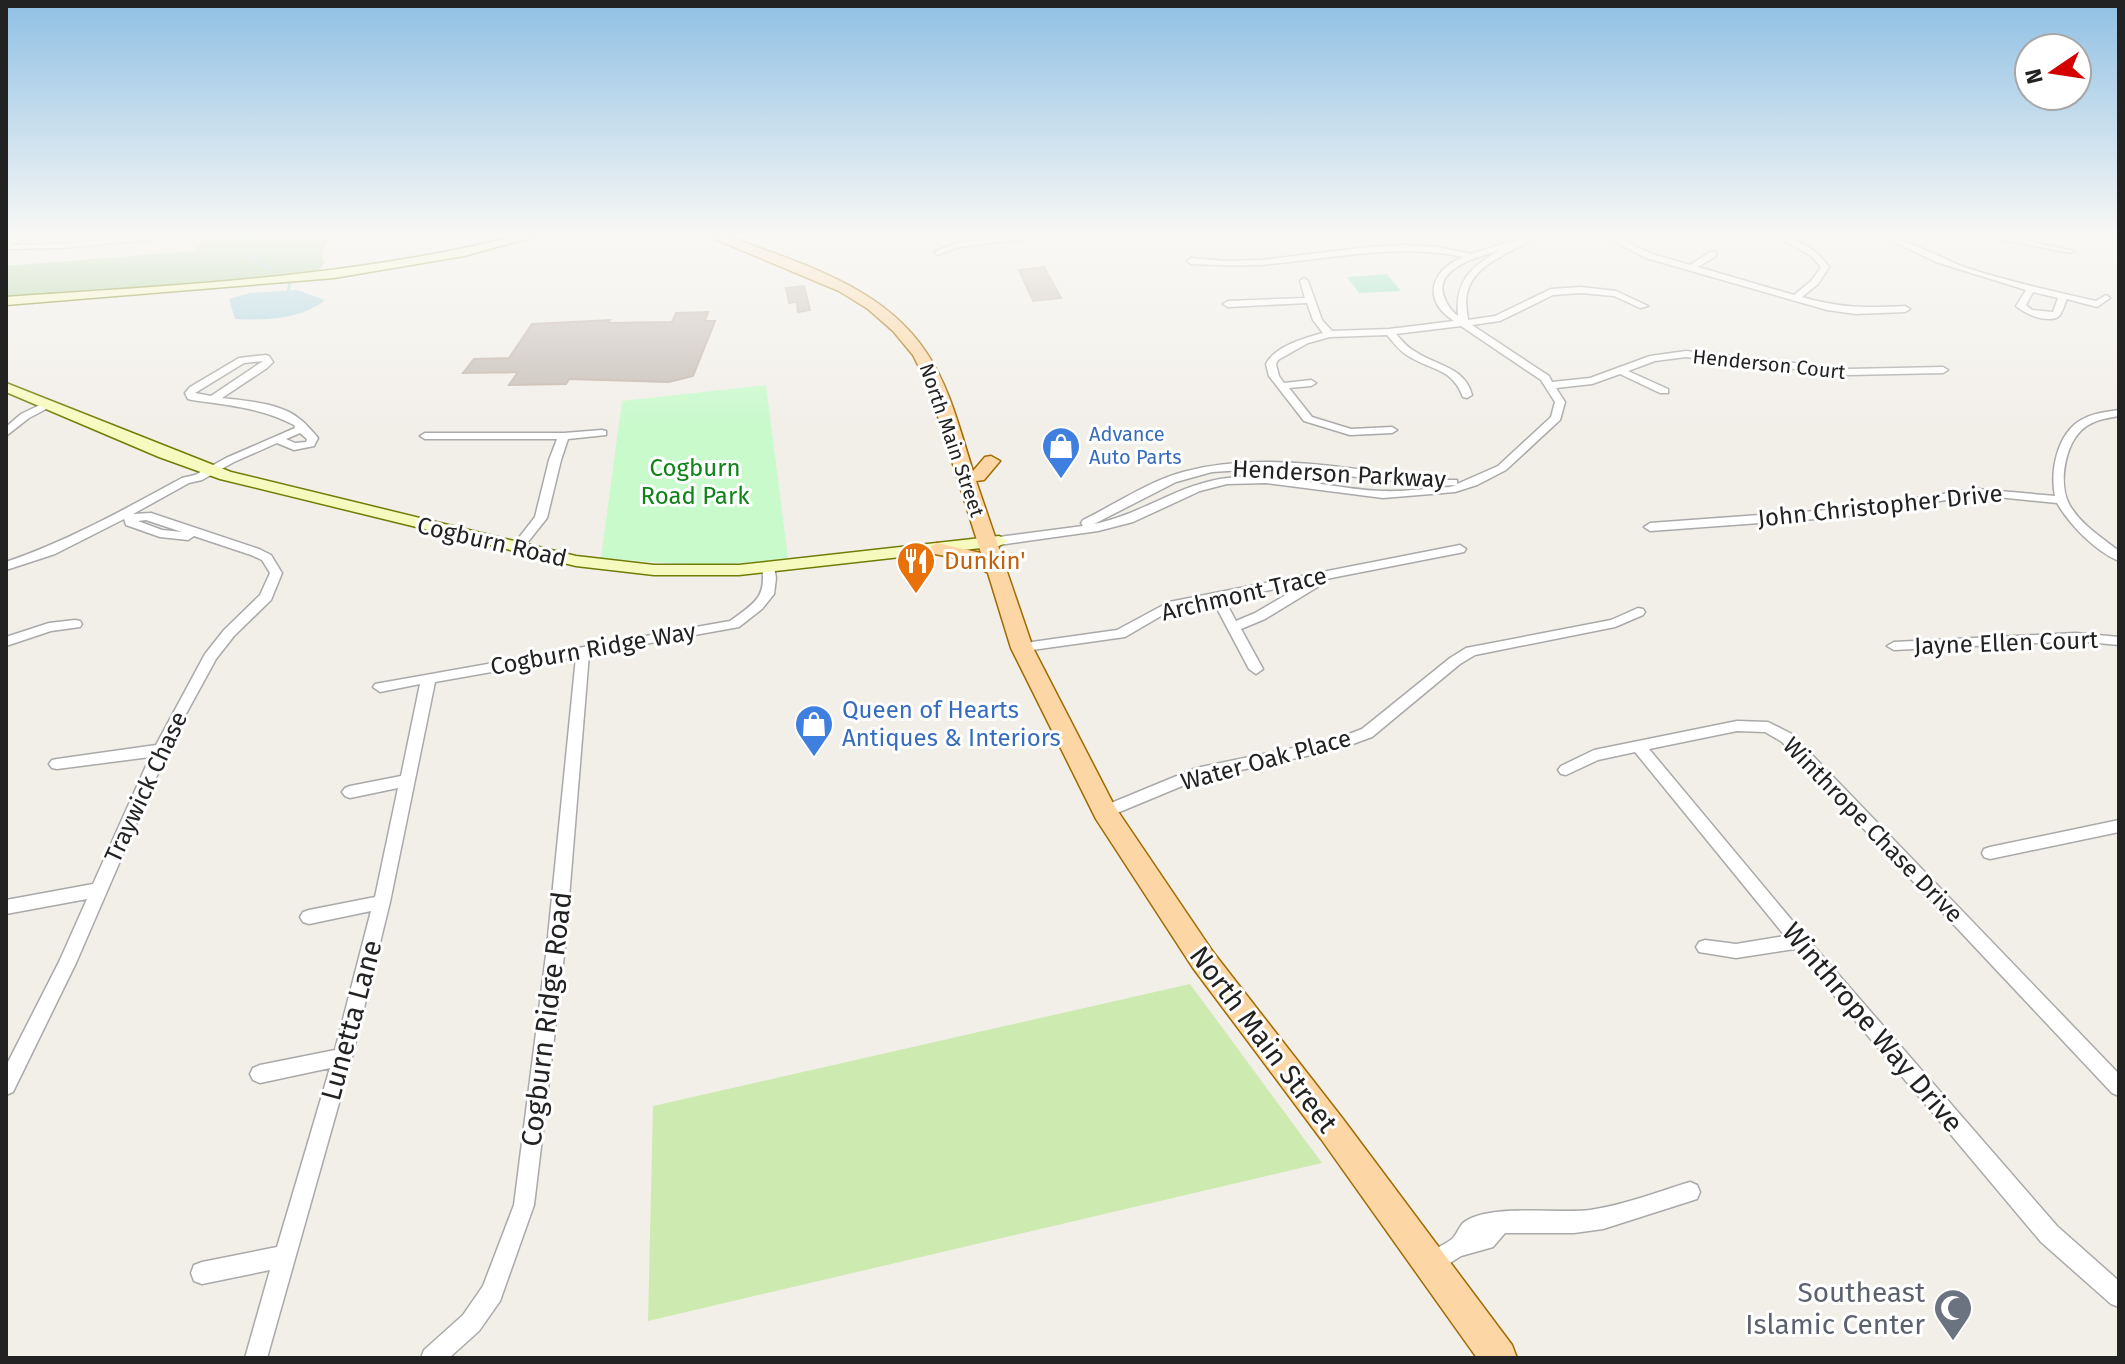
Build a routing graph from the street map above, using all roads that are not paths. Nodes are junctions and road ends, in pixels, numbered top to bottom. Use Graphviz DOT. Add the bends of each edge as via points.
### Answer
graph roads {
  1 [pos="1312,300"];
  2 [pos="866,301"];
  3 [pos="880,301"];
  4 [pos="1298,301"];
  5 [pos="1439,301"];
  6 [pos="1463,301"];
  7 [pos="1531,301"];
  8 [pos="1631,301"];
  9 [pos="1805,301"];
  10 [pos="2024,301"];
  11 [pos="2062,301"];
  12 [pos="2082,301"];
  13 [pos="2102,301"];
  14 [pos="1228,304"];
  15 [pos="1643,306"];
  16 [pos="1905,309"];
  17 [pos="1463,322"];
  18 [pos="1389,332"];
  19 [pos="1329,334"];
  20 [pos="1262,356"];
  21 [pos="1274,358"];
  22 [pos="1943,370"];
  23 [pos="1621,371"];
  24 [pos="1311,383"];
  25 [pos="1551,385"];
  26 [pos="1281,386"];
  27 [pos="6,387"];
  28 [pos="1664,391"];
  29 [pos="1467,395"];
  30 [pos="211,401"];
  31 [pos="46,405"];
  32 [pos="2119,413"];
  33 [pos="301,429"];
  34 [pos="1392,430"];
  35 [pos="6,433"];
  36 [pos="602,433"];
  37 [pos="425,436"];
  38 [pos="564,436"];
  39 [pos="279,440"];
  40 [pos="204,474"];
  41 [pos="2061,500"];
  42 [pos="128,516"];
  43 [pos="1650,527"];
  44 [pos="993,541"];
  45 [pos="516,549"];
  46 [pos="937,549"];
  47 [pos="1460,549"];
  48 [pos="2119,557"];
  49 [pos="6,566"];
  50 [pos="768,567"];
  51 [pos="996,570"];
  52 [pos="1329,574"];
  53 [pos="1216,596"];
  54 [pos="1638,612"];
  55 [pos="75,624"];
  56 [pos="1233,627"];
  57 [pos="2119,641"];
  58 [pos="6,642"];
  59 [pos="1032,646"];
  60 [pos="1894,646"];
  61 [pos="583,650"];
  62 [pos="1256,669"];
  63 [pos="429,677"];
  64 [pos="380,687"];
  65 [pos="1049,707"];
  66 [pos="1639,747"];
  67 [pos="161,750"];
  68 [pos="57,764"];
  69 [pos="1566,770"];
  70 [pos="406,781"];
  71 [pos="350,792"];
  72 [pos="1105,812"];
  73 [pos="2119,826"];
  74 [pos="1990,853"];
  75 [pos="99,890"];
  76 [pos="382,902"];
  77 [pos="6,907"];
  78 [pos="309,917"];
  79 [pos="1799,941"];
  80 [pos="1705,947"];
  81 [pos="343,1057"];
  82 [pos="260,1074"];
  83 [pos="6,1086"];
  84 [pos="2119,1087"];
  85 [pos="1690,1192"];
  86 [pos="283,1257"];
  87 [pos="1430,1264"];
  88 [pos="202,1273"];
  89 [pos="2119,1296"];
  90 [pos="256,1358"];
  91 [pos="432,1358"];
  92 [pos="1499,1358"];
  1 -- 19 [label="street"];
  2 -- 44 [label="main road, North Main Street" via="906,334 926,362"];
  3 -- 44 [label="main road, North Main Street" via="912,327 944,373 984,468"];
  4 -- 14 [label="street"];
  5 -- 17 [label="street"];
  6 -- 17 [label="street"];
  7 -- 17 [label="street" via="1510,315"];
  8 -- 15 [label="street"];
  9 -- 16 [label="street" via="1842,310"];
  10 -- 11 [label="street" via="2021,306 2030,313 2056,315"];
  12 -- 13 [label="street"];
  17 -- 18 [label="street"];
  17 -- 25 [label="street"];
  18 -- 19 [label="street"];
  18 -- 29 [label="street" via="1410,353 1458,378"];
  19 -- 21 [label="street"];
  20 -- 21 [label="street"];
  21 -- 26 [label="street" via="1271,370"];
  22 -- 23 [label="street, Henderson Court" via="1849,372 1686,354 1653,358"];
  23 -- 25 [label="street, Henderson Court" via="1592,381"];
  23 -- 28 [label="street"];
  24 -- 26 [label="street"];
  25 -- 44 [label="street, Henderson Parkway" via="1560,402 1556,418 1492,474 1451,490 1402,495 1266,480 1227,481 1196,488 1129,519"];
  26 -- 34 [label="street" via="1301,413 1319,425 1350,432"];
  27 -- 31 [label="street, Cogburn Road"];
  30 -- 30 [label="street" via="264,366 266,358 242,360 190,393"];
  30 -- 33 [label="street" via="280,413"];
  31 -- 35 [label="street"];
  31 -- 40 [label="street, Cogburn Road"];
  32 -- 41 [label="street" via="2087,421 2071,435 2057,478"];
  33 -- 39 [label="street"];
  33 -- 39 [label="street" via="313,438 310,444 294,447"];
  36 -- 38 [label="street"];
  37 -- 38 [label="street"];
  38 -- 45 [label="street" via="541,518"];
  39 -- 40 [label="street"];
  40 -- 42 [label="street" via="195,484"];
  40 -- 45 [label="street, Cogburn Road"];
  41 -- 43 [label="street, John Christopher Drive" via="1977,492 1842,513"];
  41 -- 48 [label="street" via="2078,523"];
  42 -- 49 [label="street" via="95,536"];
  42 -- 67 [label="street, Traywick Chase" via="132,524 160,533 212,539 267,558 276,573 266,597 210,657"];
  44 -- 46 [label="street, Cogburn Road"];
  44 -- 51 [label="main road, North Main Street"];
  44 -- 59 [label="main road, North Main Street"];
  45 -- 50 [label="street, Cogburn Road" via="654,570"];
  46 -- 50 [label="street, Cogburn Road"];
  46 -- 51 [label="main road" via="971,555"];
  47 -- 52 [label="street, Archmont Trace"];
  50 -- 61 [label="street, Cogburn Ridge Way" via="772,585 767,596 734,624"];
  51 -- 65 [label="main road, North Main Street"];
  52 -- 53 [label="street, Archmont Trace"];
  52 -- 56 [label="street"];
  53 -- 56 [label="street"];
  53 -- 59 [label="street, Archmont Trace" via="1169,606 1120,634"];
  54 -- 72 [label="street, Water Oak Place" via="1615,623 1471,651 1367,733 1339,744 1196,774"];
  55 -- 58 [label="street"];
  56 -- 62 [label="street"];
  57 -- 60 [label="street, Jayne Ellen Court" via="2076,637"];
  59 -- 65 [label="main road, North Main Street"];
  61 -- 63 [label="street, Cogburn Ridge Way"];
  61 -- 91 [label="street, Cogburn Ridge Road" via="556,947 524,1205 492,1293 471,1323"];
  63 -- 64 [label="street, Cogburn Ridge Way"];
  63 -- 70 [label="street, Lunetta Lane"];
  65 -- 72 [label="main road, North Main Street"];
  66 -- 69 [label="street, Winthrope Chase Drive" via="1594,755"];
  66 -- 79 [label="street, Winthrope Way Drive"];
  66 -- 84 [label="street, Winthrope Chase Drive" via="1737,726 1768,727 1787,738"];
  67 -- 68 [label="street"];
  67 -- 75 [label="street, Traywick Chase"];
  70 -- 71 [label="street"];
  70 -- 76 [label="street, Lunetta Lane"];
  72 -- 87 [label="main road, North Main Street" via="1203,960"];
  73 -- 74 [label="street"];
  75 -- 77 [label="street"];
  75 -- 83 [label="street, Traywick Chase"];
  76 -- 78 [label="street"];
  76 -- 81 [label="street, Lunetta Lane"];
  79 -- 80 [label="street" via="1736,951"];
  79 -- 89 [label="street, Winthrope Way Drive" via="2049,1234"];
  81 -- 82 [label="street"];
  81 -- 86 [label="street, Lunetta Lane"];
  85 -- 87 [label="street" via="1576,1222 1499,1224 1476,1245 1460,1246"];
  86 -- 88 [label="street"];
  86 -- 90 [label="street, Lunetta Lane"];
  87 -- 92 [label="main road, North Main Street"];
}
